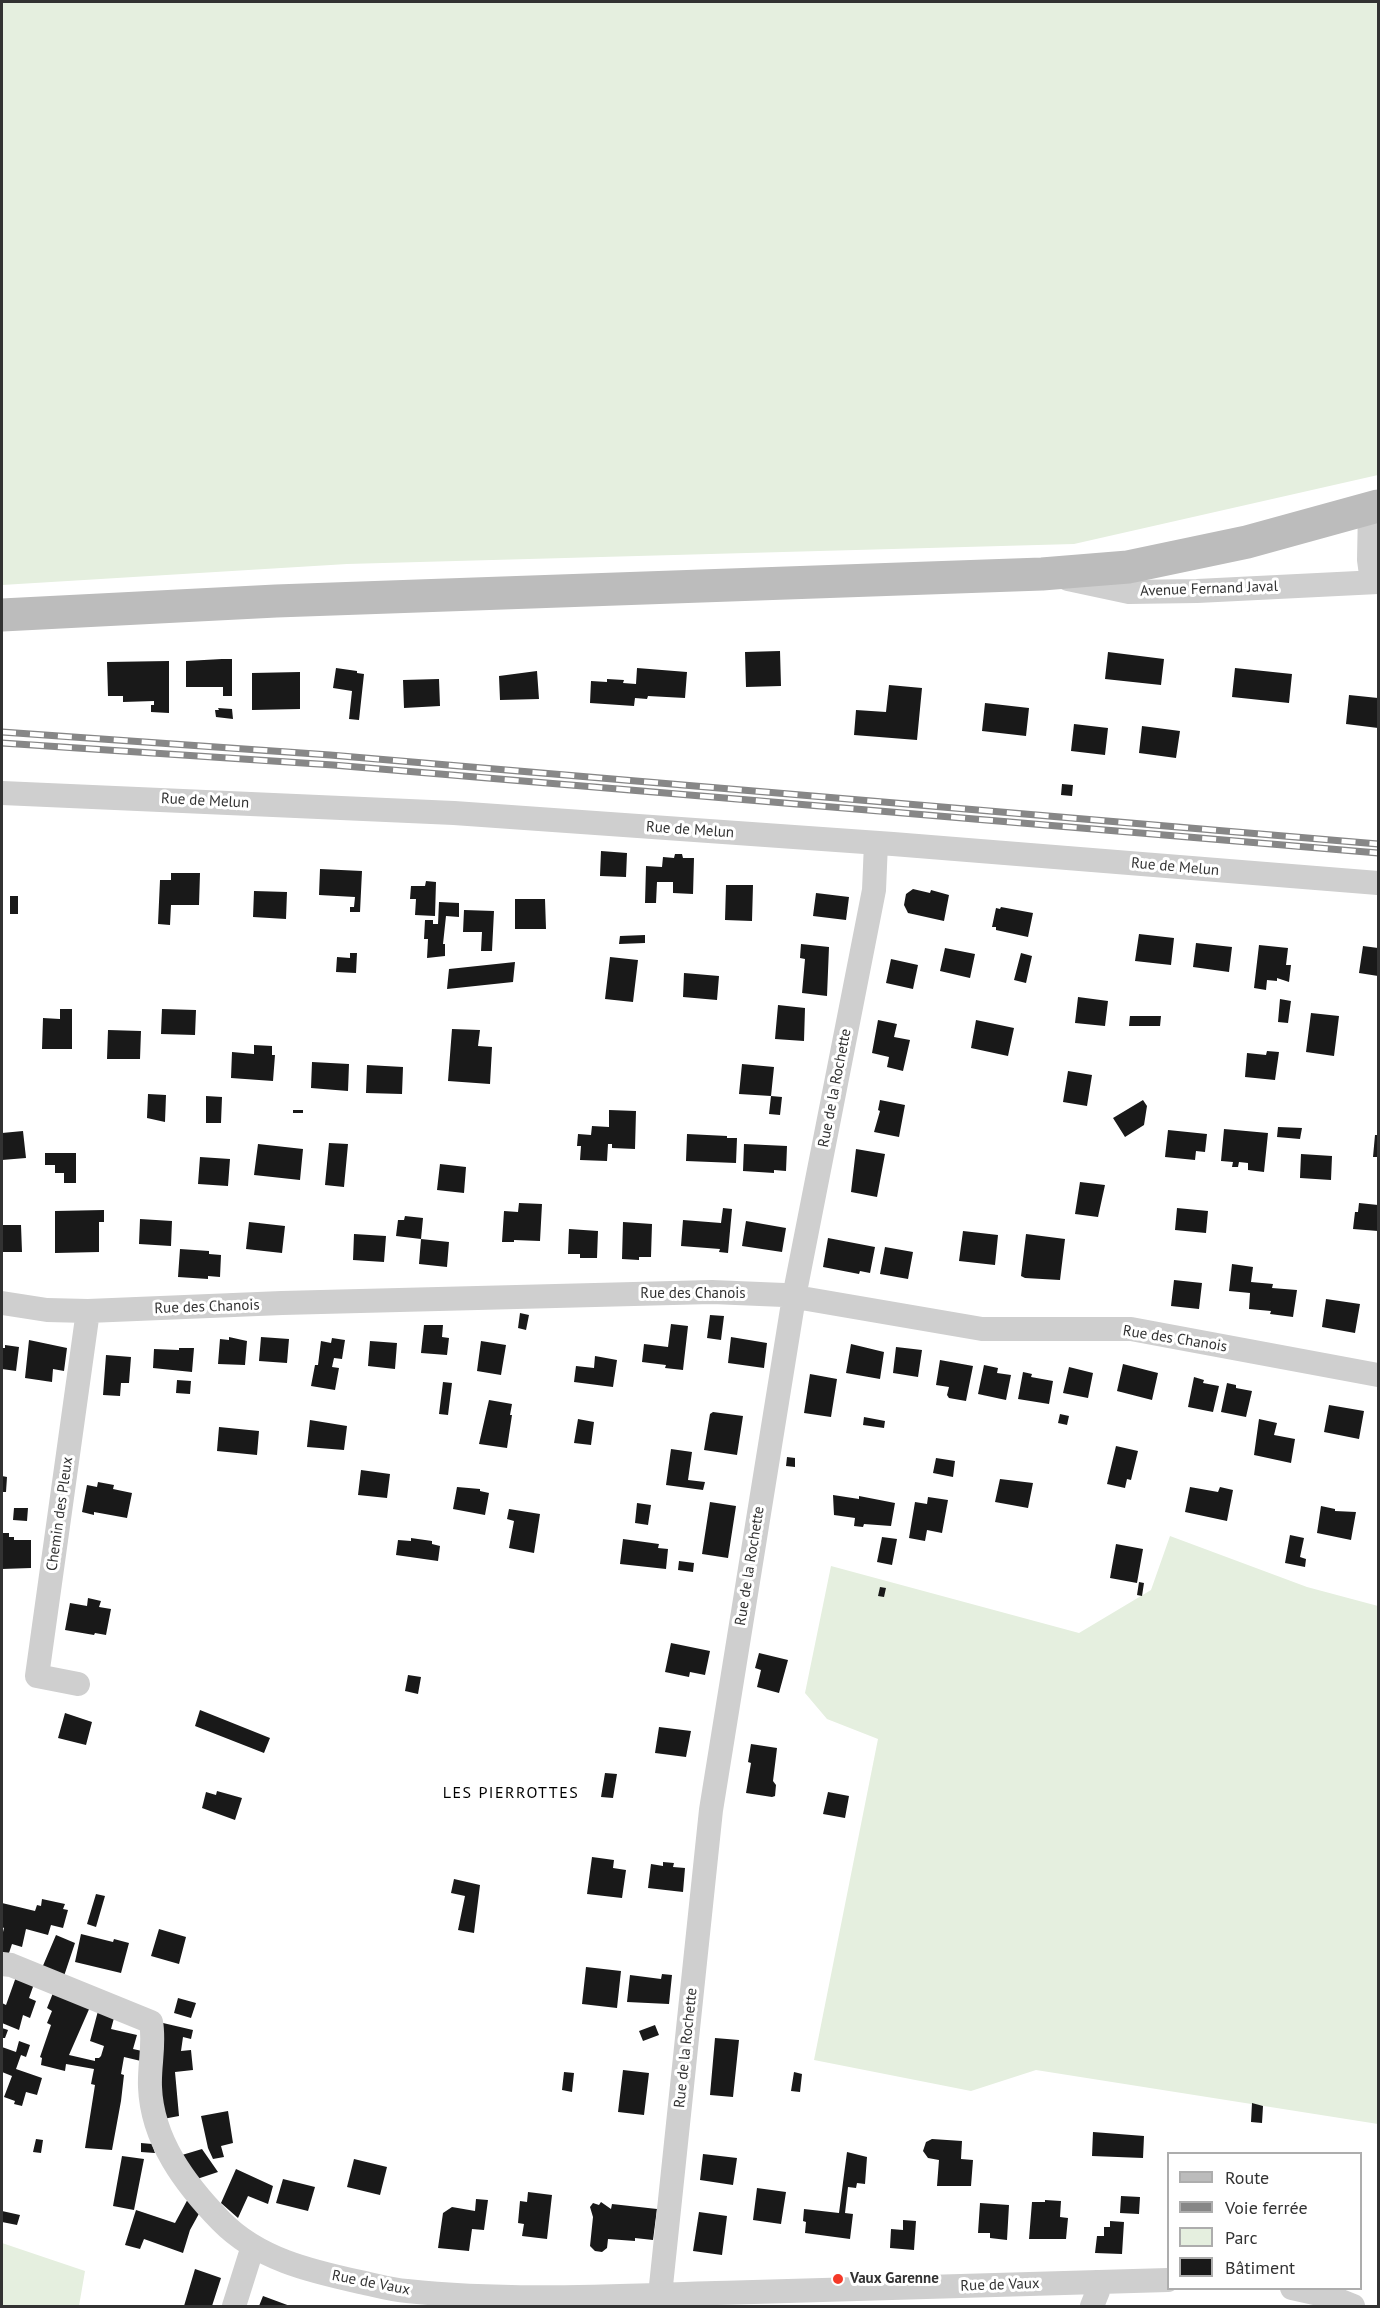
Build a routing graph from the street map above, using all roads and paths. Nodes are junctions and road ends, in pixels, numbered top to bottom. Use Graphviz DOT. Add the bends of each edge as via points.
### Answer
graph roads {
  1 [pos="1374,508"];
  2 [pos="1042,574"];
  3 [pos="1375,582"];
  4 [pos="2,615"];
  5 [pos="2,793"];
  6 [pos="876,843"];
  7 [pos="1378,883"];
  8 [pos="794,1297"];
  9 [pos="2,1303"];
  10 [pos="88,1311"];
  11 [pos="1378,1375"];
  12 [pos="78,1684"];
  13 [pos="2,1964"];
  14 [pos="253,2246"];
  15 [pos="1167,2280"];
  16 [pos="1097,2282"];
  17 [pos="1297,2290"];
  18 [pos="660,2295"];
  19 [pos="535,2302"];
  20 [pos="234,2307"];
  21 [pos="1092,2307"];
  22 [pos="1353,2307"];
  1 -- 2 [label="main road" via="1247,543 1128,567"];
  1 -- 3 [label="street" via="1369,560"];
  2 -- 3 [label="street, Avenue Fernand Javal" via="1128,592"];
  2 -- 4 [label="main road"];
  5 -- 6 [label="street, Rue de Melun" via="454,813"];
  6 -- 7 [label="street, Rue de Melun"];
  6 -- 8 [label="street, Rue de la Rochette" via="874,890"];
  8 -- 10 [label="street, Rue des Chanois" via="712,1292"];
  8 -- 11 [label="street, Rue des Chanois" via="982,1329 1131,1329"];
  8 -- 18 [label="street, Rue de la Rochette" via="711,1810"];
  9 -- 10 [label="street, Rue des Chanois"];
  10 -- 12 [label="street, Chemin des Pleux" via="37,1676"];
  13 -- 14 [label="street, Rue de Vaux" via="151,2022 150,2086 158,2132 187,2182 222,2222"];
  14 -- 19 [label="street, Rue de Vaux" via="293,2266 405,2291"];
  14 -- 20 [label="street"];
  15 -- 16 [label="street, Rue de Vaux"];
  16 -- 18 [label="street, Rue de Vaux"];
  16 -- 21 [label="street"];
  17 -- 22 [label="street" via="1328,2296"];
  18 -- 19 [label="street, Rue de Vaux"];
}
